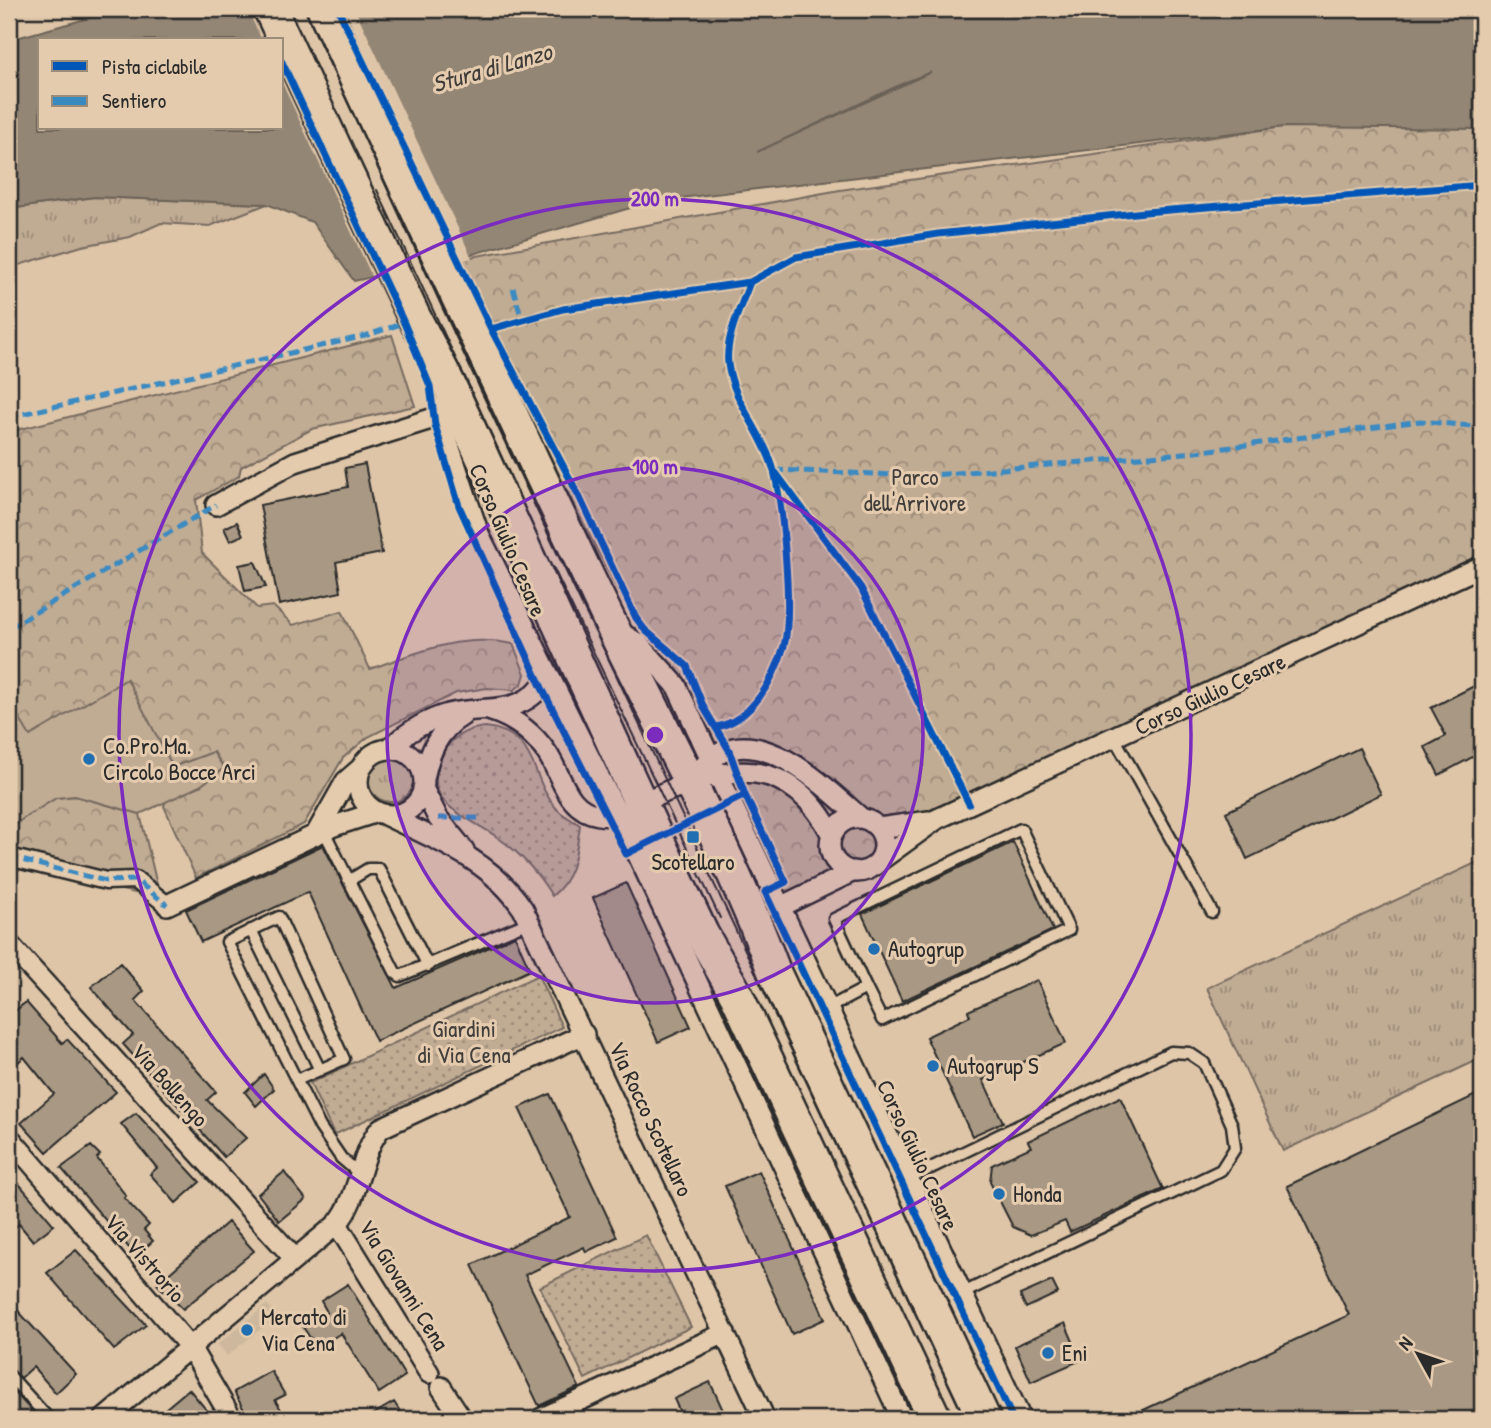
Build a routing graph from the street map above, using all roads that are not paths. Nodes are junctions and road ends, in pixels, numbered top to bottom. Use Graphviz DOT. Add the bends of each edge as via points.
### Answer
graph roads {
  1 [pos="270,9"];
  2 [pos="324,9"];
  3 [pos="284,38"];
  4 [pos="284,39"];
  5 [pos="452,403"];
  6 [pos="216,505"];
  7 [pos="1482,566"];
  8 [pos="549,676"];
  9 [pos="478,711"];
  10 [pos="1115,739"];
  11 [pos="388,749"];
  12 [pos="361,768"];
  13 [pos="707,771"];
  14 [pos="423,784"];
  15 [pos="629,808"];
  16 [pos="381,813"];
  17 [pos="861,818"];
  18 [pos="937,819"];
  19 [pos="878,828"];
  20 [pos="320,832"];
  21 [pos="832,835"];
  22 [pos="469,856"];
  23 [pos="9,857"];
  24 [pos="879,861"];
  25 [pos="854,871"];
  26 [pos="350,880"];
  27 [pos="167,905"];
  28 [pos="780,906"];
  29 [pos="1212,912"];
  30 [pos="529,922"];
  31 [pos="251,930"];
  32 [pos="9,944"];
  33 [pos="428,966"];
  34 [pos="866,988"];
  35 [pos="828,1008"];
  36 [pos="584,1034"];
  37 [pos="320,1070"];
  38 [pos="297,1080"];
  39 [pos="9,1137"];
  40 [pos="361,1175"];
  41 [pos="908,1179"];
  42 [pos="337,1224"];
  43 [pos="295,1259"];
  44 [pos="961,1294"];
  45 [pos="725,1333"];
  46 [pos="190,1348"];
  47 [pos="9,1375"];
  48 [pos="49,1419"];
  49 [pos="104,1419"];
  50 [pos="232,1419"];
  51 [pos="462,1419"];
  52 [pos="540,1419"];
  53 [pos="765,1419"];
  54 [pos="902,1419"];
  55 [pos="935,1419"];
  56 [pos="984,1419"];
  57 [pos="1021,1419"];
  1 -- 3 [label="main road, Corso Giulio Cesare"];
  2 -- 13 [label="main road, Corso Giulio Cesare" via="612,626"];
  4 -- 5 [label="main road, Corso Giulio Cesare"];
  5 -- 6 [label="street" via="295,462"];
  5 -- 8 [label="street, Corso Giulio Cesare" via="443,428 475,524"];
  5 -- 15 [label="main road, Corso Giulio Cesare"];
  7 -- 10 [label="street, Corso Giulio Cesare"];
  8 -- 9 [label="street" via="528,701"];
  8 -- 15 [label="street, Corso Giulio Cesare"];
  9 -- 11 [label="street" via="448,714 418,727"];
  9 -- 14 [label="street" via="448,726 436,741"];
  9 -- 15 [label="street" via="507,716 533,736 549,756 567,795 583,811 602,816"];
  10 -- 18 [label="street, Corso Giulio Cesare"];
  10 -- 29 [label="lane"];
  11 -- 12 [label="street" via="372,755"];
  11 -- 14 [label="street" via="412,757"];
  12 -- 16 [label="street" via="360,793"];
  12 -- 20 [label="street" via="346,781"];
  13 -- 15 [label="street"];
  13 -- 17 [label="street" via="740,749 783,757 805,769"];
  13 -- 21 [label="street" via="746,770 775,777 820,812"];
  13 -- 28 [label="street, Corso Giulio Cesare"];
  13 -- 56 [label="main road, Corso Giulio Cesare" via="775,974"];
  14 -- 16 [label="street" via="410,809"];
  14 -- 22 [label="street, Via Rocco Scotellaro" via="442,825"];
  15 -- 54 [label="street, Corso Giulio Cesare"];
  15 -- 55 [label="main road, Corso Giulio Cesare" via="736,994"];
  16 -- 20 [label="street"];
  16 -- 22 [label="street, Via Rocco Scotellaro"];
  17 -- 19 [label="street"];
  17 -- 21 [label="street" via="847,820"];
  18 -- 19 [label="street, Corso Giulio Cesare"];
  18 -- 24 [label="street, Corso Giulio Cesare"];
  19 -- 24 [label="street" via="884,841"];
  20 -- 26 [label="lane"];
  20 -- 27 [label="street"];
  21 -- 25 [label="street" via="836,861"];
  22 -- 30 [label="street, Via Rocco Scotellaro" via="503,883"];
  23 -- 27 [label="street" via="106,881 136,880"];
  24 -- 25 [label="street" via="867,870"];
  25 -- 28 [label="street"];
  26 -- 33 [label="lane" via="395,972 408,975"];
  26 -- 33 [label="lane" via="368,869 379,869"];
  28 -- 35 [label="street, Corso Giulio Cesare"];
  30 -- 33 [label="lane"];
  30 -- 36 [label="street, Via Rocco Scotellaro"];
  31 -- 37 [label="lane"];
  31 -- 37 [label="lane" via="279,918 344,1059"];
  31 -- 38 [label="lane" via="227,942"];
  32 -- 43 [label="street, Via Bollengo"];
  34 -- 34 [label="lane" via="834,919 1021,829 1069,930 882,1020"];
  34 -- 35 [label="lane"];
  35 -- 41 [label="street, Corso Giulio Cesare"];
  36 -- 40 [label="street, Via Giovanni Cena" via="388,1124 377,1133"];
  36 -- 45 [label="street, Via Rocco Scotellaro"];
  37 -- 38 [label="lane"];
  38 -- 40 [label="lane" via="330,1144"];
  39 -- 46 [label="street, Via Vistrorio"];
  40 -- 42 [label="street, Via Giovanni Cena" via="349,1210"];
  41 -- 44 [label="street, Corso Giulio Cesare"];
  41 -- 44 [label="lane" via="1171,1052 1189,1053 1206,1066 1236,1134 1236,1149 1221,1170"];
  42 -- 43 [label="street, Via Giovanni Cena"];
  42 -- 51 [label="street, Via Giovanni Cena"];
  43 -- 46 [label="street, Via Giovanni Cena"];
  44 -- 57 [label="street, Corso Giulio Cesare"];
  45 -- 52 [label="street"];
  45 -- 53 [label="street, Via Rocco Scotellaro"];
  46 -- 49 [label="street, Via Giovanni Cena"];
  46 -- 50 [label="street, Via Vistrorio"];
  47 -- 48 [label="lane"];
}
